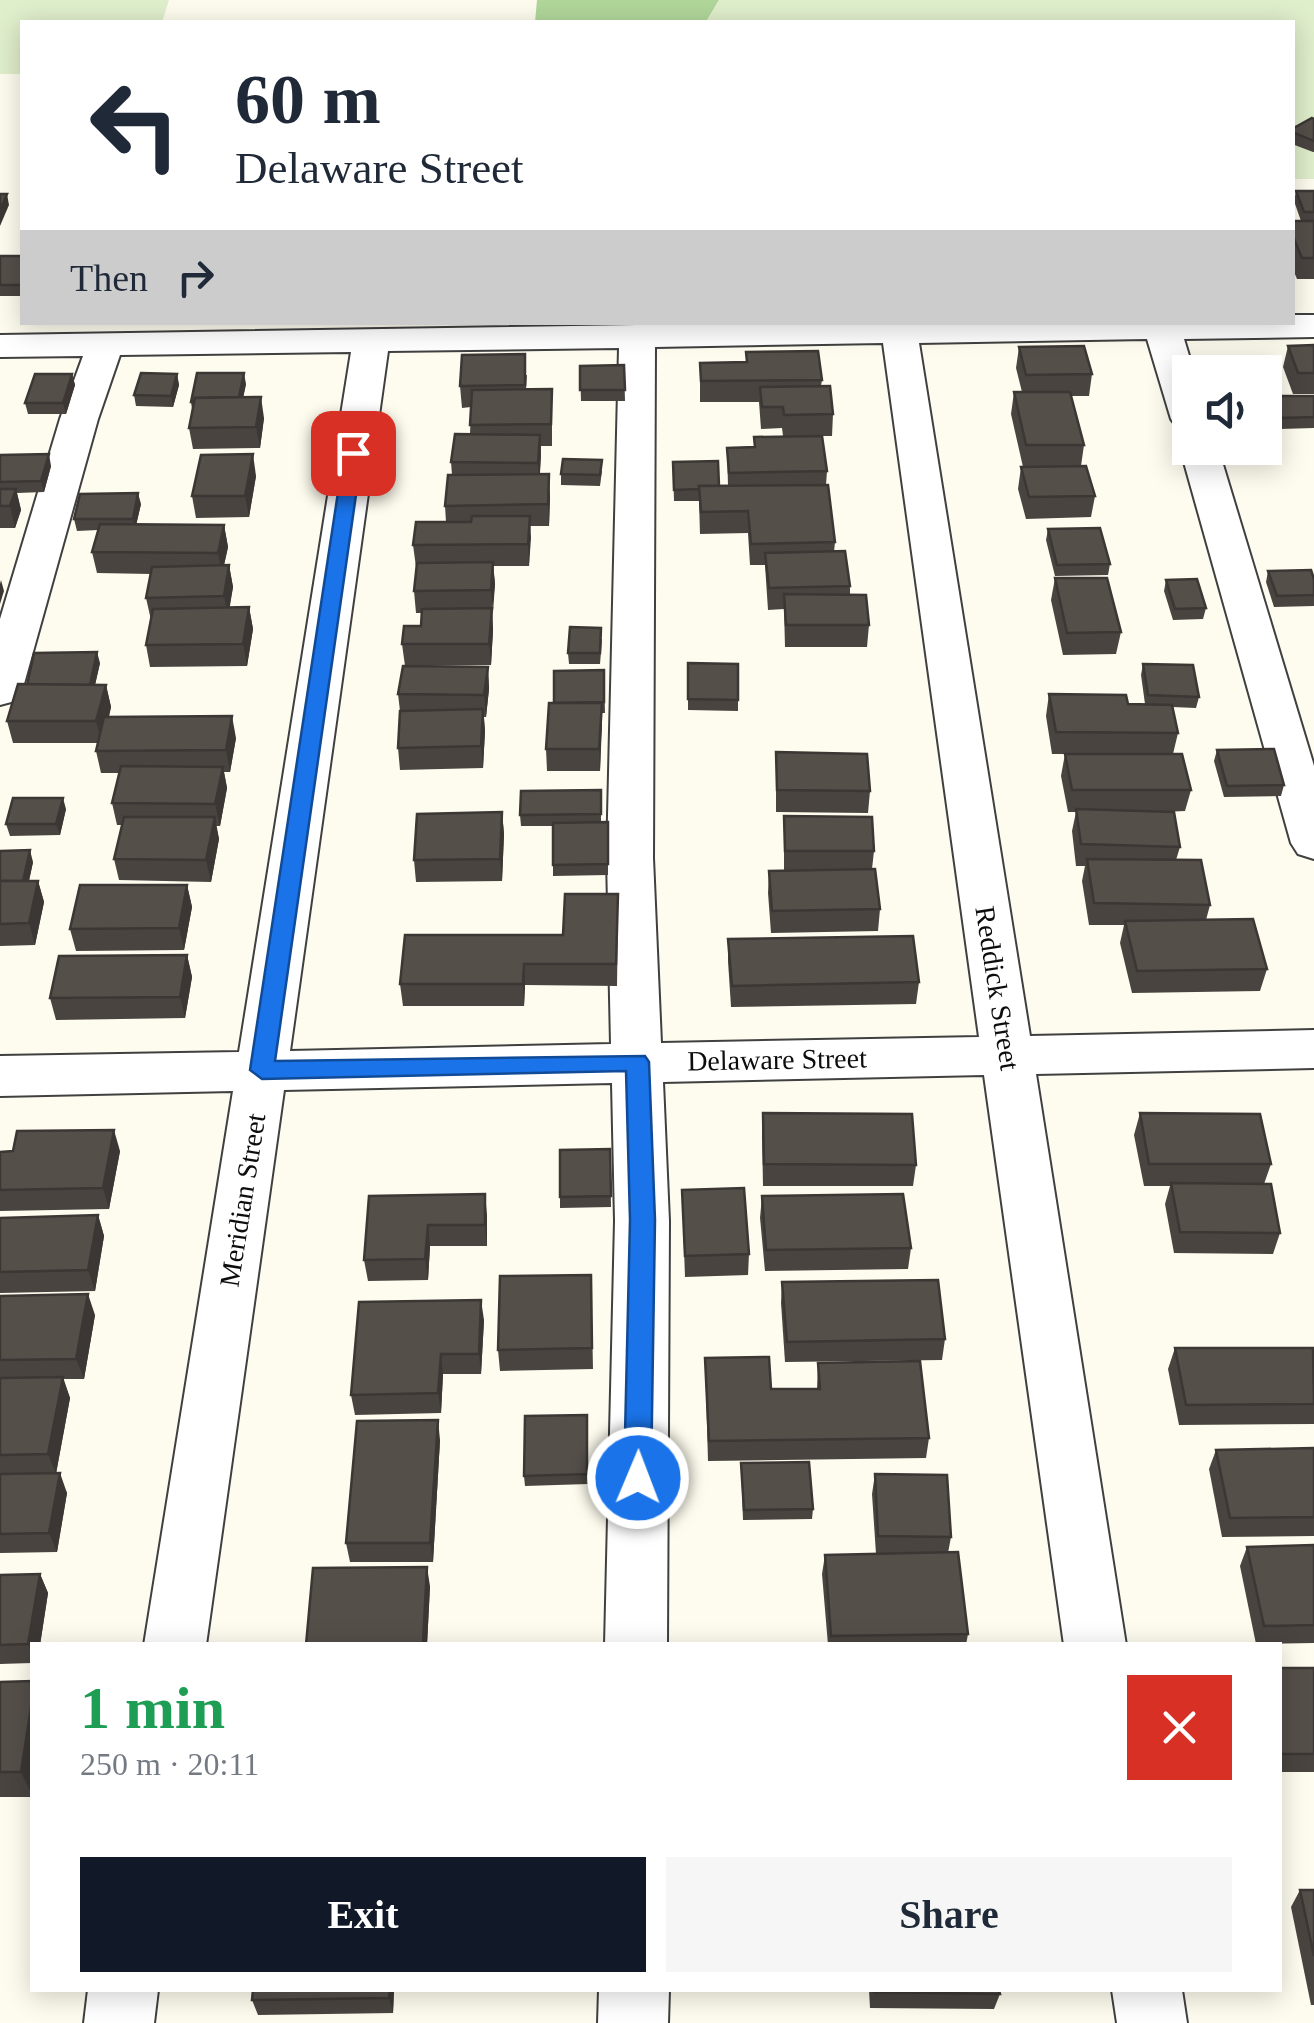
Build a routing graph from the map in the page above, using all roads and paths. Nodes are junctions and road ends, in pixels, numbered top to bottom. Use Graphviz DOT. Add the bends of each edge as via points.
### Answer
graph roads {
  1 [pos="1314,326"];
  2 [pos="898,327"];
  3 [pos="1162,328"];
  4 [pos="637,336"];
  5 [pos="371,340"];
  6 [pos="106,344"];
  7 [pos="0,346"];
  8 [pos="1172,361"];
  9 [pos="1203,465"];
  10 [pos="0,691"];
  11 [pos="1314,843"];
  12 [pos="1314,1050"];
  13 [pos="1009,1055"];
  14 [pos="637,1062"];
  15 [pos="262,1070"];
  16 [pos="0,1076"];
  17 [pos="175,1642"];
  18 [pos="636,1642"];
  19 [pos="1095,1642"];
  20 [pos="124,1992"];
  21 [pos="634,1992"];
  22 [pos="1147,1992"];
  23 [pos="118,2023"];
  24 [pos="633,2023"];
  25 [pos="1152,2023"];
  1 -- 3 [label="street"];
  2 -- 3 [label="street"];
  2 -- 4 [label="street"];
  2 -- 13 [label="street, Reddick Street"];
  3 -- 8 [label="street"];
  4 -- 5 [label="street"];
  4 -- 14 [label="street" via="630,858"];
  5 -- 6 [label="street"];
  5 -- 15 [label="street, Meridian Street"];
  6 -- 7 [label="street"];
  6 -- 10 [label="street"];
  9 -- 11 [label="street"];
  12 -- 13 [label="street, Delaware Street"];
  13 -- 14 [label="street, Delaware Street"];
  13 -- 19 [label="street, Reddick Street"];
  14 -- 15 [label="street, Delaware Street"];
  14 -- 18 [label="street" via="642,1220"];
  15 -- 16 [label="street, Delaware Street"];
  15 -- 17 [label="street, Meridian Street"];
  20 -- 23 [label="street"];
  21 -- 24 [label="street"];
  22 -- 25 [label="street"];
}
